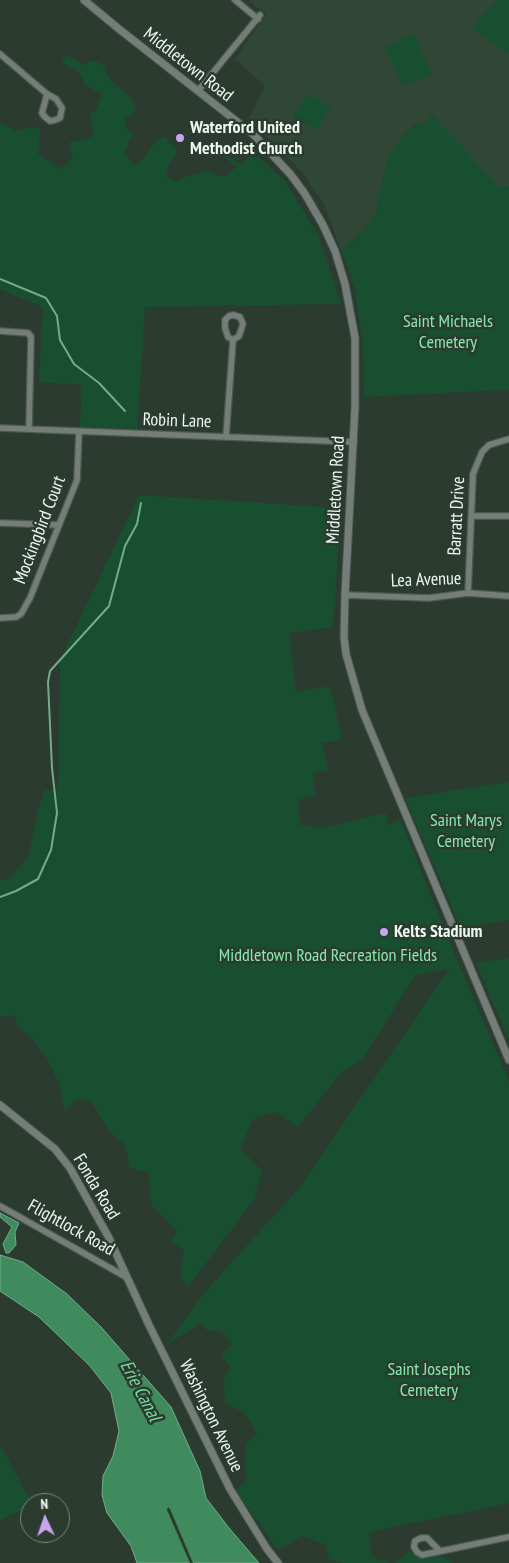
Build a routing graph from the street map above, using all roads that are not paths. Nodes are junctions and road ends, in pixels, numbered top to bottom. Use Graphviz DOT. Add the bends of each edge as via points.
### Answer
graph roads {
  1 [pos="84,0"];
  2 [pos="234,0"];
  3 [pos="0,54"];
  4 [pos="198,91"];
  5 [pos="47,94"];
  6 [pos="0,331"];
  7 [pos="234,340"];
  8 [pos="0,428"];
  9 [pos="29,428"];
  10 [pos="79,432"];
  11 [pos="226,437"];
  12 [pos="509,439"];
  13 [pos="354,442"];
  14 [pos="472,516"];
  15 [pos="509,516"];
  16 [pos="0,523"];
  17 [pos="59,525"];
  18 [pos="468,593"];
  19 [pos="345,595"];
  20 [pos="509,596"];
  21 [pos="0,618"];
  22 [pos="509,1060"];
  23 [pos="0,1105"];
  24 [pos="0,1206"];
  25 [pos="126,1277"];
  26 [pos="509,1536"];
  27 [pos="439,1550"];
  28 [pos="278,1563"];
  1 -- 4 [label="street, Middletown Road"];
  2 -- 4 [label="street" via="259,17"];
  3 -- 5 [label="street"];
  4 -- 13 [label="street, Middletown Road" via="254,135 305,194 323,225 341,268 352,315 355,338"];
  5 -- 5 [label="street" via="62,108 60,118 50,121 44,118 42,113"];
  6 -- 9 [label="street" via="28,333 31,337"];
  7 -- 11 [label="street"];
  8 -- 9 [label="street, Robin Lane"];
  9 -- 10 [label="street, Robin Lane"];
  10 -- 11 [label="street, Robin Lane"];
  10 -- 17 [label="street, Mockingbird Court" via="77,480"];
  11 -- 13 [label="street, Robin Lane"];
  12 -- 14 [label="street, Barratt Drive" via="489,445 478,457 473,474"];
  13 -- 19 [label="street, Middletown Road"];
  14 -- 15 [label="street"];
  14 -- 18 [label="street, Barratt Drive"];
  16 -- 17 [label="street"];
  17 -- 21 [label="street, Mockingbird Court" via="26,608 16,617"];
  18 -- 19 [label="street, Lea Avenue" via="429,598"];
  18 -- 20 [label="street, Lea Avenue"];
  19 -- 22 [label="street, Middletown Road" via="346,654 362,710"];
  23 -- 25 [label="street, Fonda Road" via="54,1149 70,1168 109,1238"];
  24 -- 25 [label="street, Flightlock Road"];
  25 -- 28 [label="street, Washington Avenue" via="230,1489"];
  26 -- 27 [label="street"];
}
